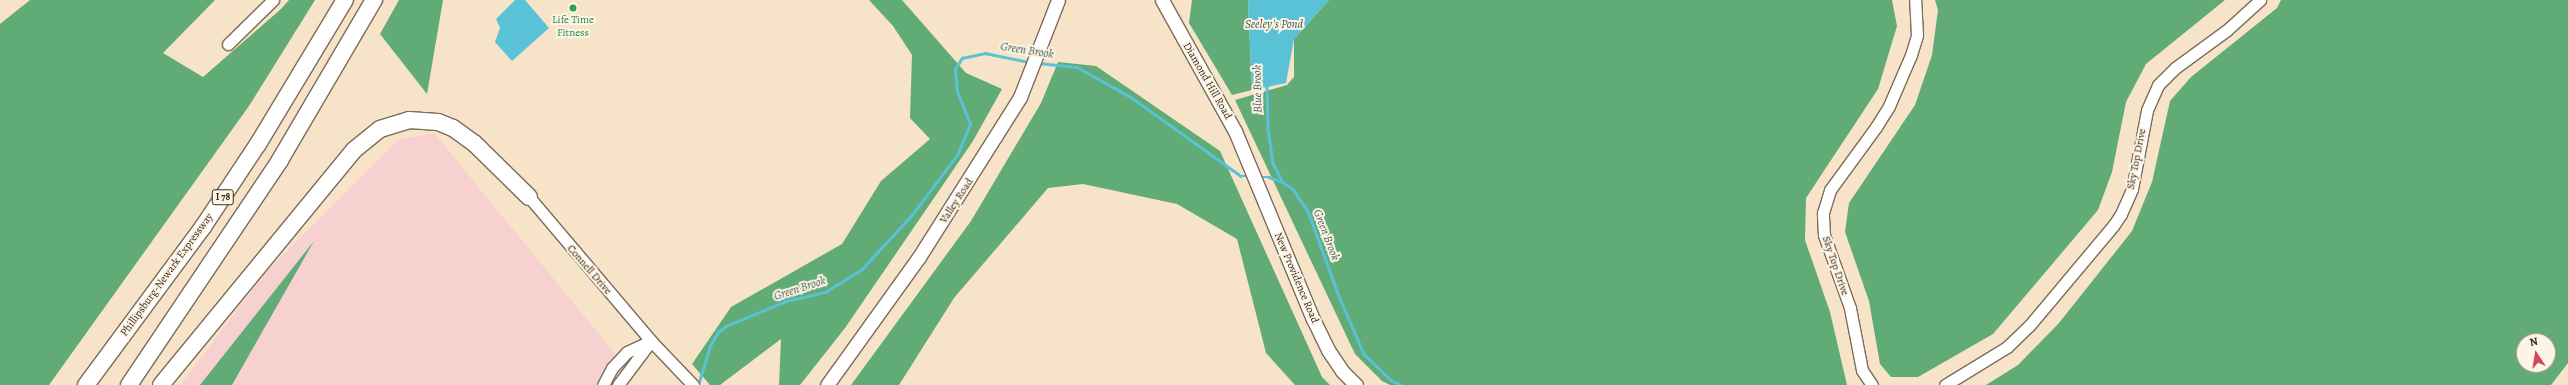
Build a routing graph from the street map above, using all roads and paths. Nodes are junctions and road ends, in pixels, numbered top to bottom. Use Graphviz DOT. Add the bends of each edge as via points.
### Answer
graph roads {
  1 [pos="273,0"];
  2 [pos="345,0"];
  3 [pos="374,0"];
  4 [pos="1162,0"];
  5 [pos="1915,0"];
  6 [pos="2260,0"];
  7 [pos="1054,1"];
  8 [pos="228,44"];
  9 [pos="1249,163"];
  10 [pos="529,197"];
  11 [pos="651,341"];
  12 [pos="690,382"];
  13 [pos="86,385"];
  14 [pos="129,385"];
  15 [pos="161,385"];
  16 [pos="602,385"];
  17 [pos="618,385"];
  18 [pos="827,385"];
  19 [pos="1356,385"];
  20 [pos="1872,385"];
  21 [pos="1945,385"];
  1 -- 8 [label="street"];
  2 -- 13 [label="highway, Phillipsburg-Newark Expressway / I 78" via="258,144 203,227"];
  3 -- 14 [label="highway, I 78" via="280,160"];
  4 -- 9 [label="main road, Diamond Hill Road" via="1224,110"];
  5 -- 20 [label="street, Sky Top Drive" via="1917,35 1889,106 1830,190 1823,213 1824,234 1850,308 1862,370"];
  6 -- 21 [label="street, Sky Top Drive" via="2227,30 2175,68 2158,86 2145,119 2132,189 2113,226 2029,326 2007,347"];
  7 -- 18 [label="main road, Valley Road" via="1040,50 1020,97 920,257"];
  9 -- 19 [label="main road, New Providence Road" via="1313,319 1342,371"];
  10 -- 11 [label="street, Connell Drive"];
  10 -- 15 [label="highway" via="474,143 453,128 438,122 410,120 380,129 354,150"];
  11 -- 12 [label="street, Connell Drive"];
  11 -- 16 [label="street" via="627,352 612,368"];
  11 -- 17 [label="street"];
}
